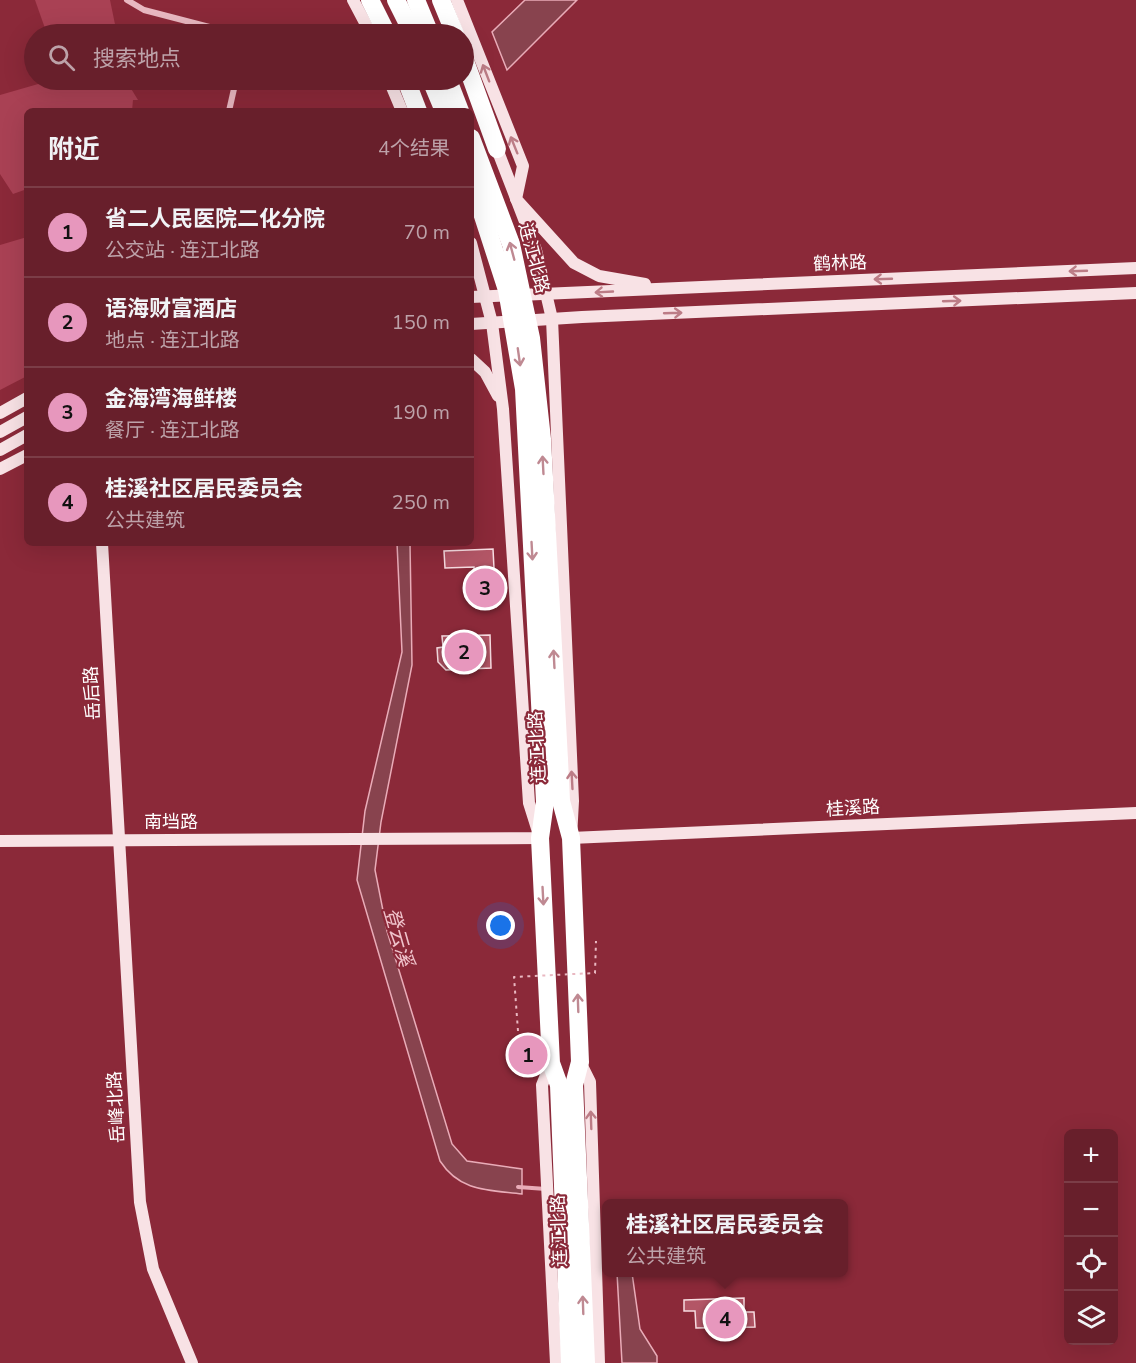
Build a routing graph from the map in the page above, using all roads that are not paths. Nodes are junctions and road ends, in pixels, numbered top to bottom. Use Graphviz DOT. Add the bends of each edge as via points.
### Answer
graph roads {
  1 [pos="127,0"];
  2 [pos="354,0"];
  3 [pos="370,0"];
  4 [pos="396,0"];
  5 [pos="416,0"];
  6 [pos="441,0"];
  7 [pos="457,0"];
  8 [pos="199,24"];
  9 [pos="366,24"];
  10 [pos="382,24"];
  11 [pos="407,24"];
  12 [pos="426,24"];
  13 [pos="451,24"];
  14 [pos="463,24"];
  15 [pos="474,61"];
  16 [pos="474,67"];
  17 [pos="234,90"];
  18 [pos="393,90"];
  19 [pos="410,90"];
  20 [pos="436,90"];
  21 [pos="452,90"];
  22 [pos="230,108"];
  23 [pos="401,108"];
  24 [pos="417,108"];
  25 [pos="443,108"];
  26 [pos="459,108"];
  27 [pos="474,146"];
  28 [pos="497,149"];
  29 [pos="474,188"];
  30 [pos="516,199"];
  31 [pos="474,254"];
  32 [pos="1136,268"];
  33 [pos="673,288"];
  34 [pos="1136,293"];
  35 [pos="546,294"];
  36 [pos="474,297"];
  37 [pos="486,297"];
  38 [pos="552,319"];
  39 [pos="492,323"];
  40 [pos="474,324"];
  41 [pos="474,362"];
  42 [pos="24,400"];
  43 [pos="503,409"];
  44 [pos="0,413"];
  45 [pos="24,419"];
  46 [pos="0,432"];
  47 [pos="24,437"];
  48 [pos="0,450"];
  49 [pos="24,457"];
  50 [pos="0,470"];
  51 [pos="102,546"];
  52 [pos="551,760"];
  53 [pos="1136,813"];
  54 [pos="540,838"];
  55 [pos="571,838"];
  56 [pos="0,841"];
  57 [pos="119,841"];
  58 [pos="580,1062"];
  59 [pos="551,1063"];
  60 [pos="569,1148"];
  61 [pos="192,1363"];
  62 [pos="556,1363"];
  63 [pos="570,1363"];
  64 [pos="586,1363"];
  65 [pos="600,1363"];
  1 -- 8 [label="street" via="144,10"];
  2 -- 9 [label="main road"];
  3 -- 10 [label="highway"];
  4 -- 11 [label="highway"];
  5 -- 12 [label="highway"];
  6 -- 13 [label="highway"];
  7 -- 14 [label="main road"];
  30 -- 15 [label="main road, one-way" via="523,166 493,93"];
  16 -- 28 [label="highway"];
  17 -- 22 [label="street"];
  18 -- 23 [label="main road"];
  19 -- 24 [label="highway"];
  20 -- 25 [label="highway"];
  21 -- 26 [label="highway"];
  52 -- 27 [label="highway, 连江北路, one-way, bridge" via="542,439 536,368 511,244"];
  28 -- 30 [label="main road"];
  29 -- 52 [label="highway, 连江北路, one-way, bridge" via="507,290 524,389"];
  30 -- 33 [label="main road" via="567,258 586,271"];
  30 -- 35 [label="main road" via="536,250"];
  31 -- 37 [label="main road"];
  32 -- 33 [label="main road, 鹤林路, one-way"];
  33 -- 35 [label="main road, 鹤林路, one-way"];
  38 -- 34 [label="main road, one-way"];
  35 -- 37 [label="main road, 鹤林路"];
  35 -- 38 [label="main road"];
  36 -- 37 [label="main road, 鹤林路"];
  37 -- 39 [label="main road"];
  38 -- 39 [label="main road"];
  55 -- 38 [label="main road, one-way" via="573,801"];
  39 -- 40 [label="main road"];
  39 -- 43 [label="main road"];
  41 -- 43 [label="main road" via="493,383"];
  42 -- 44 [label="main road"];
  43 -- 54 [label="main road" via="529,803"];
  45 -- 46 [label="main road"];
  47 -- 48 [label="main road"];
  49 -- 50 [label="main road"];
  51 -- 57 [label="main road, 岳后路"];
  52 -- 54 [label="highway, 连江北路"];
  52 -- 55 [label="highway, 连江北路"];
  53 -- 55 [label="main road, 桂溪路"];
  54 -- 57 [label="main road, 南垱路"];
  54 -- 59 [label="highway, 连江北路, one-way"];
  58 -- 55 [label="highway, 连江北路, one-way"];
  56 -- 57 [label="main road, 南垱路"];
  57 -- 61 [label="main road, 岳峰北路" via="143,1227 160,1291"];
  58 -- 60 [label="highway, 连江北路" via="574,1084"];
  65 -- 58 [label="main road, one-way" via="590,1082"];
  59 -- 60 [label="highway, 连江北路" via="559,1085"];
  59 -- 62 [label="main road" via="542,1085"];
  60 -- 63 [label="highway, 连江北路"];
  64 -- 60 [label="highway, 连江北路, one-way"];
}
